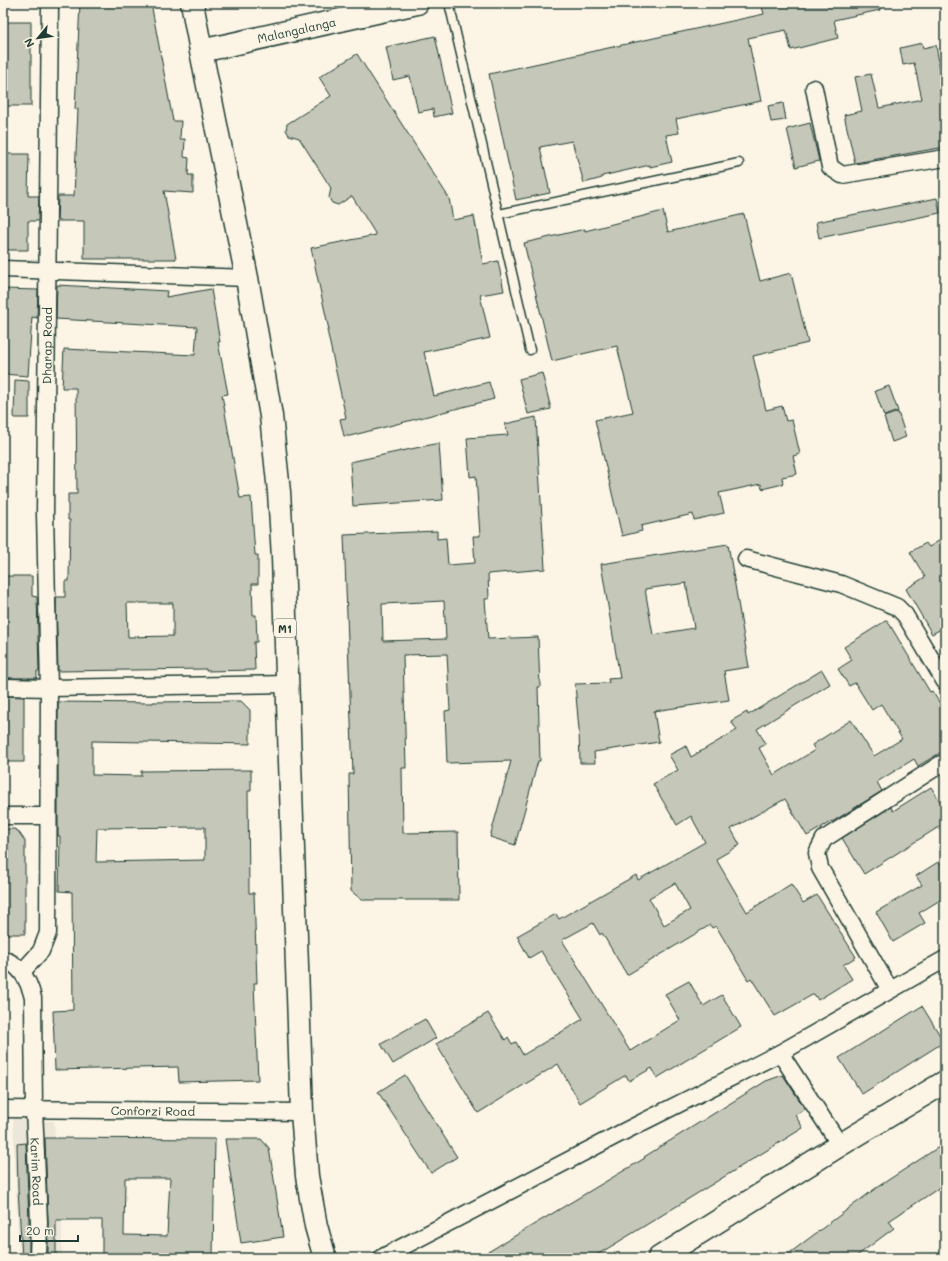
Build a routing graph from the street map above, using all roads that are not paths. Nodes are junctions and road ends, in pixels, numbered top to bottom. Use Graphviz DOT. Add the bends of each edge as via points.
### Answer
graph roads {
  1 [pos="50,3"];
  2 [pos="192,3"];
  3 [pos="449,3"];
  4 [pos="404,4"];
  5 [pos="201,51"];
  6 [pos="814,88"];
  7 [pos="945,158"];
  8 [pos="739,163"];
  9 [pos="499,214"];
  10 [pos="3,269"];
  11 [pos="47,270"];
  12 [pos="247,278"];
  13 [pos="530,350"];
  14 [pos="746,559"];
  15 [pos="944,678"];
  16 [pos="287,684"];
  17 [pos="3,687"];
  18 [pos="49,688"];
  19 [pos="945,764"];
  20 [pos="3,816"];
  21 [pos="48,816"];
  22 [pos="3,959"];
  23 [pos="945,959"];
  24 [pos="22,972"];
  25 [pos="890,990"];
  26 [pos="780,1053"];
  27 [pos="945,1082"];
  28 [pos="3,1108"];
  29 [pos="34,1108"];
  30 [pos="302,1112"];
  31 [pos="840,1145"];
  32 [pos="38,1258"];
  33 [pos="325,1258"];
  34 [pos="381,1258"];
  35 [pos="659,1258"];
  1 -- 11 [label="street, Dharap Road"];
  2 -- 5 [label="main road, M1"];
  3 -- 9 [label="lane"];
  4 -- 5 [label="main road, Malangalanga"];
  5 -- 12 [label="main road, M1"];
  6 -- 7 [label="street" via="830,167 842,175"];
  8 -- 9 [label="lane"];
  9 -- 13 [label="lane"];
  10 -- 11 [label="street"];
  11 -- 12 [label="street"];
  11 -- 18 [label="street, Dharap Road" via="45,514"];
  12 -- 16 [label="main road, M1" via="271,416 279,492"];
  14 -- 15 [label="street" via="841,584 897,607 905,615"];
  16 -- 18 [label="street"];
  16 -- 30 [label="main road, M1"];
  17 -- 18 [label="street"];
  18 -- 21 [label="street, Dharap Road"];
  19 -- 25 [label="street" via="941,764 824,839 817,853 820,868"];
  20 -- 21 [label="street"];
  21 -- 24 [label="street, Dharap Road" via="48,933 41,951"];
  22 -- 24 [label="street" via="10,961"];
  23 -- 25 [label="street"];
  24 -- 29 [label="street, Karim Road" via="30,984 33,998"];
  25 -- 26 [label="street"];
  26 -- 31 [label="street"];
  26 -- 34 [label="street"];
  27 -- 31 [label="main road"];
  28 -- 29 [label="street, Conforzi Road"];
  29 -- 30 [label="street, Conforzi Road"];
  29 -- 32 [label="street, Karim Road"];
  30 -- 33 [label="main road, M1" via="307,1176"];
  31 -- 35 [label="main road"];
}
